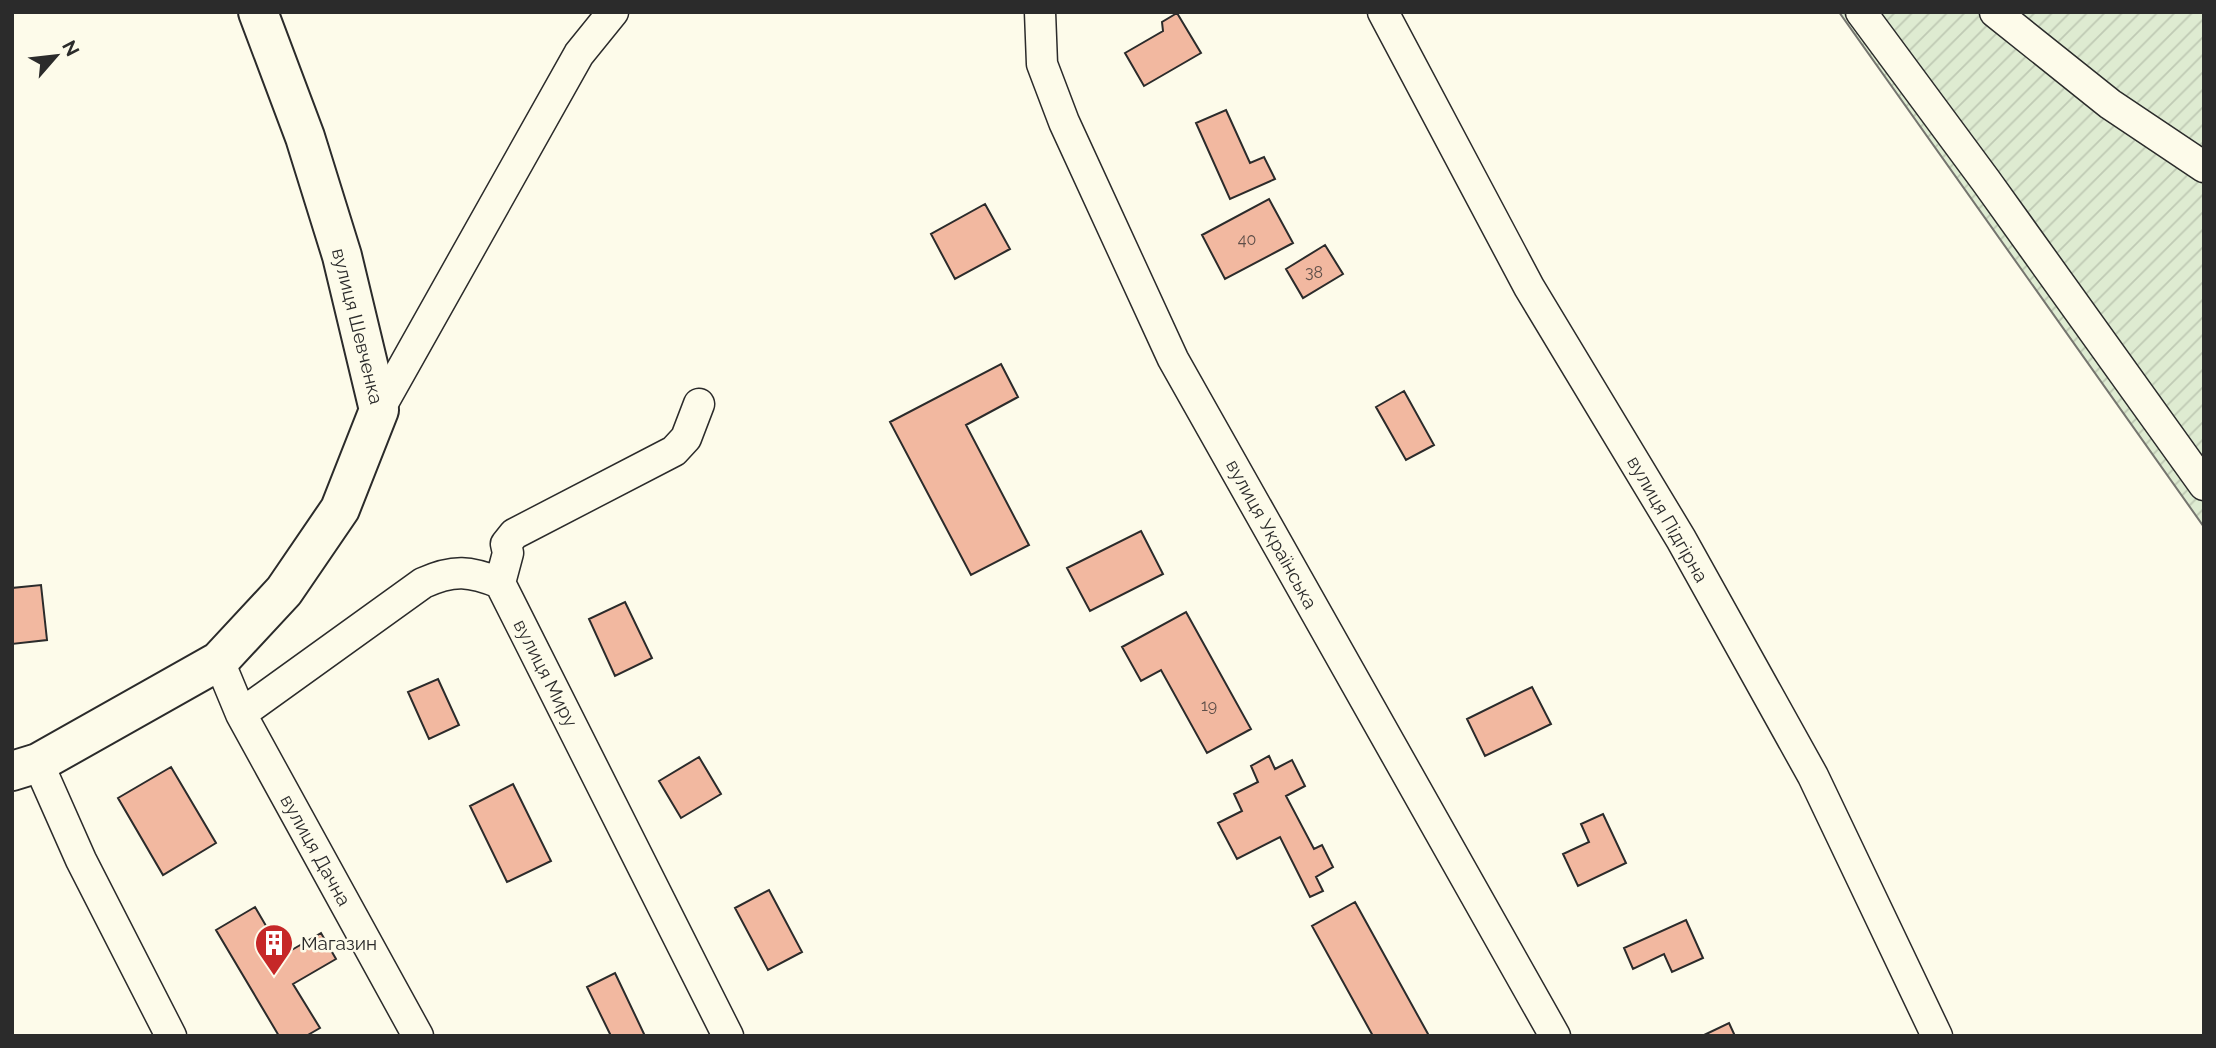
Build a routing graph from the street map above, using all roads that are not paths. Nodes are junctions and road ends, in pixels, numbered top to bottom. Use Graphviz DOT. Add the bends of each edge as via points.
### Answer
graph roads {
  1 [pos="258,12"];
  2 [pos="613,12"];
  3 [pos="1040,12"];
  4 [pos="1383,12"];
  5 [pos="1861,12"];
  6 [pos="1995,12"];
  7 [pos="2204,167"];
  8 [pos="699,404"];
  9 [pos="379,410"];
  10 [pos="2204,485"];
  11 [pos="500,583"];
  12 [pos="219,661"];
  13 [pos="242,715"];
  14 [pos="25,767"];
  15 [pos="171,1036"];
  16 [pos="418,1036"];
  17 [pos="729,1036"];
  18 [pos="1556,1036"];
  19 [pos="1937,1036"];
  1 -- 9 [label="street, вулиця Шевченка" via="305,137 342,256"];
  2 -- 9 [label="street" via="579,54"];
  3 -- 18 [label="street, вулиця Українська" via="1042,64 1063,122 1173,359"];
  4 -- 19 [label="street, вулиця Підгірна" via="1529,287 1681,539 1812,776"];
  5 -- 10 [label="street"];
  6 -- 7 [label="street" via="2110,104"];
  8 -- 11 [label="street" via="686,438 674,451 514,534 506,544"];
  9 -- 12 [label="street, вулиця Шевченка" via="341,509 284,591"];
  11 -- 13 [label="street" via="461,572 423,583"];
  11 -- 17 [label="street, вулиця Миру"];
  12 -- 13 [label="street, вулиця Дачна"];
  12 -- 14 [label="street, вулиця Шевченка"];
  13 -- 16 [label="street, вулиця Дачна"];
  14 -- 15 [label="street" via="81,860"];
}
